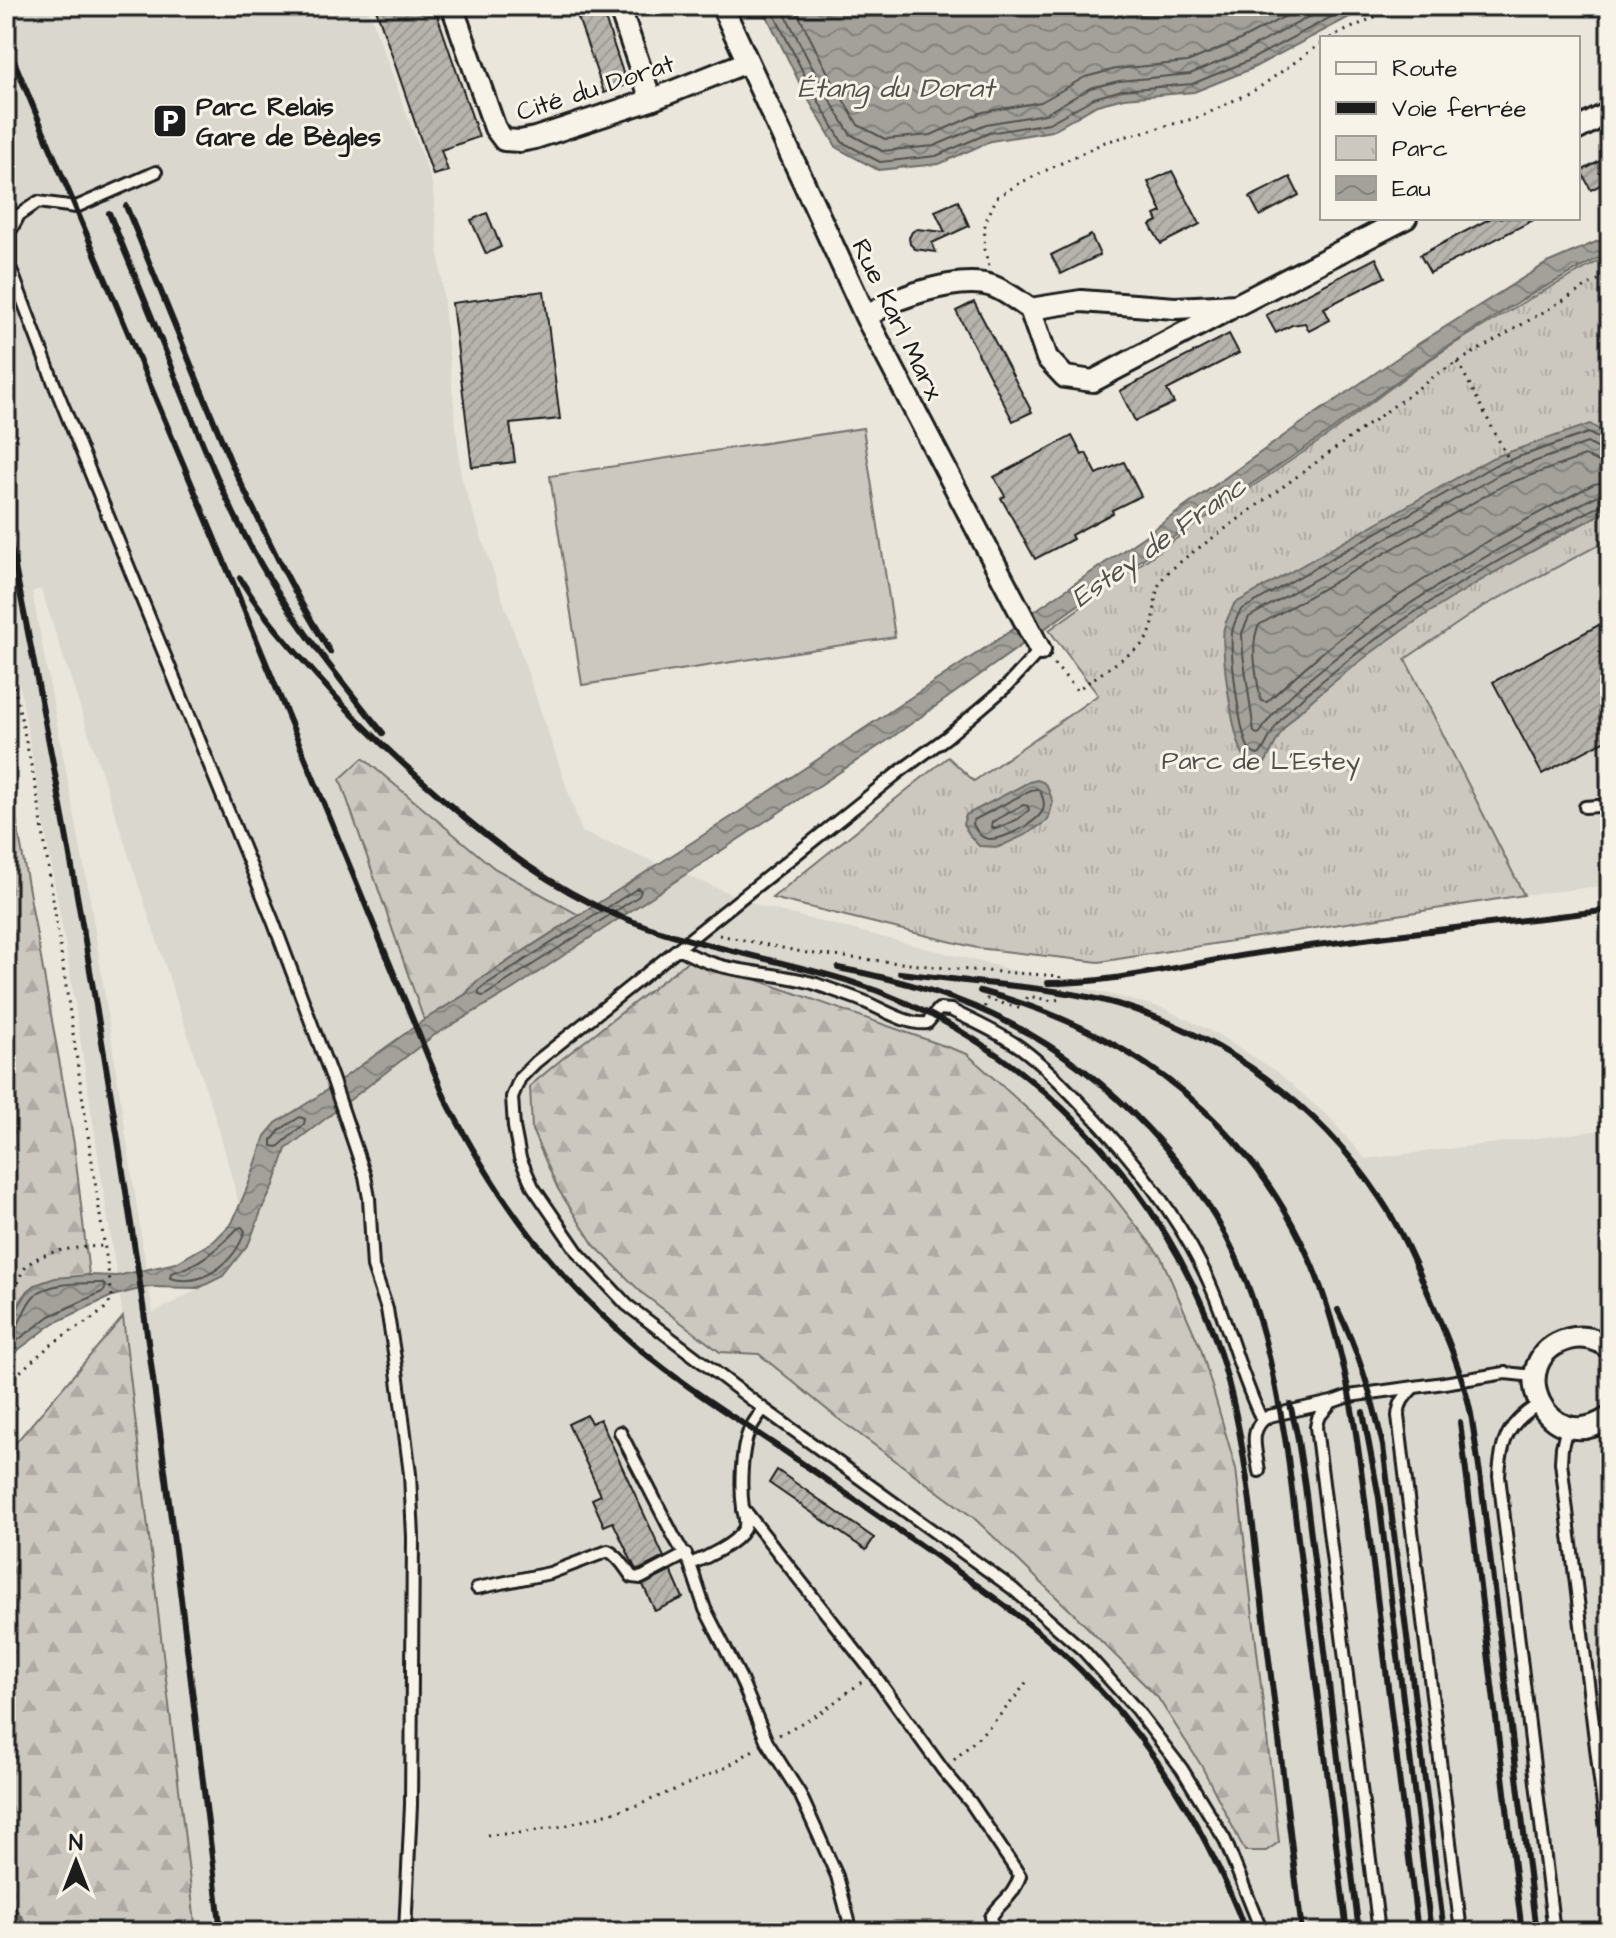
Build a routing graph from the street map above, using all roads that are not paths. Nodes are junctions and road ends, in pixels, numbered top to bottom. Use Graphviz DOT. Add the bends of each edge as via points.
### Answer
graph roads {
  1 [pos="452,6"];
  2 [pos="722,6"];
  3 [pos="627,8"];
  4 [pos="747,62"];
  5 [pos="651,100"];
  6 [pos="1610,112"];
  7 [pos="1580,128"];
  8 [pos="156,172"];
  9 [pos="1402,220"];
  10 [pos="1237,305"];
  11 [pos="1030,309"];
  12 [pos="866,317"];
  13 [pos="1038,643"];
  14 [pos="1610,805"];
  15 [pos="1585,807"];
  16 [pos="679,948"];
  17 [pos="1610,1349"];
  18 [pos="1534,1376"];
  19 [pos="1413,1388"];
  20 [pos="1332,1402"];
  21 [pos="1539,1404"];
  22 [pos="764,1409"];
  23 [pos="1610,1417"];
  24 [pos="1262,1420"];
  25 [pos="1567,1427"];
  26 [pos="620,1432"];
  27 [pos="1259,1471"];
  28 [pos="743,1508"];
  29 [pos="688,1559"];
  30 [pos="477,1588"];
  31 [pos="1610,1862"];
  32 [pos="405,1932"];
  33 [pos="852,1932"];
  34 [pos="995,1932"];
  35 [pos="1262,1932"];
  36 [pos="1379,1932"];
  37 [pos="1461,1932"];
  38 [pos="1554,1932"];
  1 -- 5 [label="street, Cité du Dorat" via="495,128 504,140 535,138"];
  2 -- 4 [label="street, Rue Karl Marx"];
  3 -- 5 [label="street"];
  4 -- 5 [label="street, Cité du Dorat"];
  4 -- 12 [label="street, Rue Karl Marx"];
  6 -- 7 [label="street"];
  8 -- 32 [label="lane" via="76,207 38,202 19,215 10,232 10,267 273,921 365,1176 373,1267 387,1309 410,1474 412,1748"];
  9 -- 10 [label="street"];
  10 -- 11 [label="street" via="1175,308 1081,301"];
  10 -- 11 [label="street" via="1093,381 1065,377 1047,358"];
  11 -- 12 [label="street" via="1001,290 971,283 902,297"];
  12 -- 13 [label="street, Rue Karl Marx"];
  13 -- 16 [label="lane" via="1007,686 947,737"];
  14 -- 15 [label="lane"];
  16 -- 22 [label="lane" via="520,1078 512,1097 514,1127 533,1187 579,1254 627,1305"];
  16 -- 24 [label="lane" via="709,963 814,984 914,1023 927,1023 945,1008 1020,1047 1111,1135 1161,1197 1202,1266"];
  17 -- 18 [label="street" via="1574,1337 1548,1350"];
  18 -- 19 [label="lane" via="1505,1373"];
  18 -- 21 [label="street"];
  19 -- 20 [label="lane"];
  19 -- 37 [label="lane" via="1404,1396 1398,1416"];
  20 -- 24 [label="lane"];
  20 -- 36 [label="lane" via="1316,1427"];
  21 -- 25 [label="street"];
  21 -- 38 [label="lane" via="1509,1428 1499,1476"];
  22 -- 28 [label="lane" via="747,1439"];
  22 -- 35 [label="lane" via="1012,1588 1083,1650 1182,1769 1225,1840"];
  23 -- 25 [label="street" via="1595,1426"];
  24 -- 27 [label="lane" via="1255,1430"];
  25 -- 31 [label="lane" via="1561,1462"];
  26 -- 29 [label="lane"];
  28 -- 29 [label="lane" via="742,1532 713,1555"];
  28 -- 34 [label="lane" via="971,1803 1020,1876 1013,1893 992,1913"];
  29 -- 30 [label="lane" via="641,1578 632,1577 608,1551 550,1573"];
  29 -- 33 [label="lane" via="705,1609 767,1742 800,1794 837,1876"];
}
